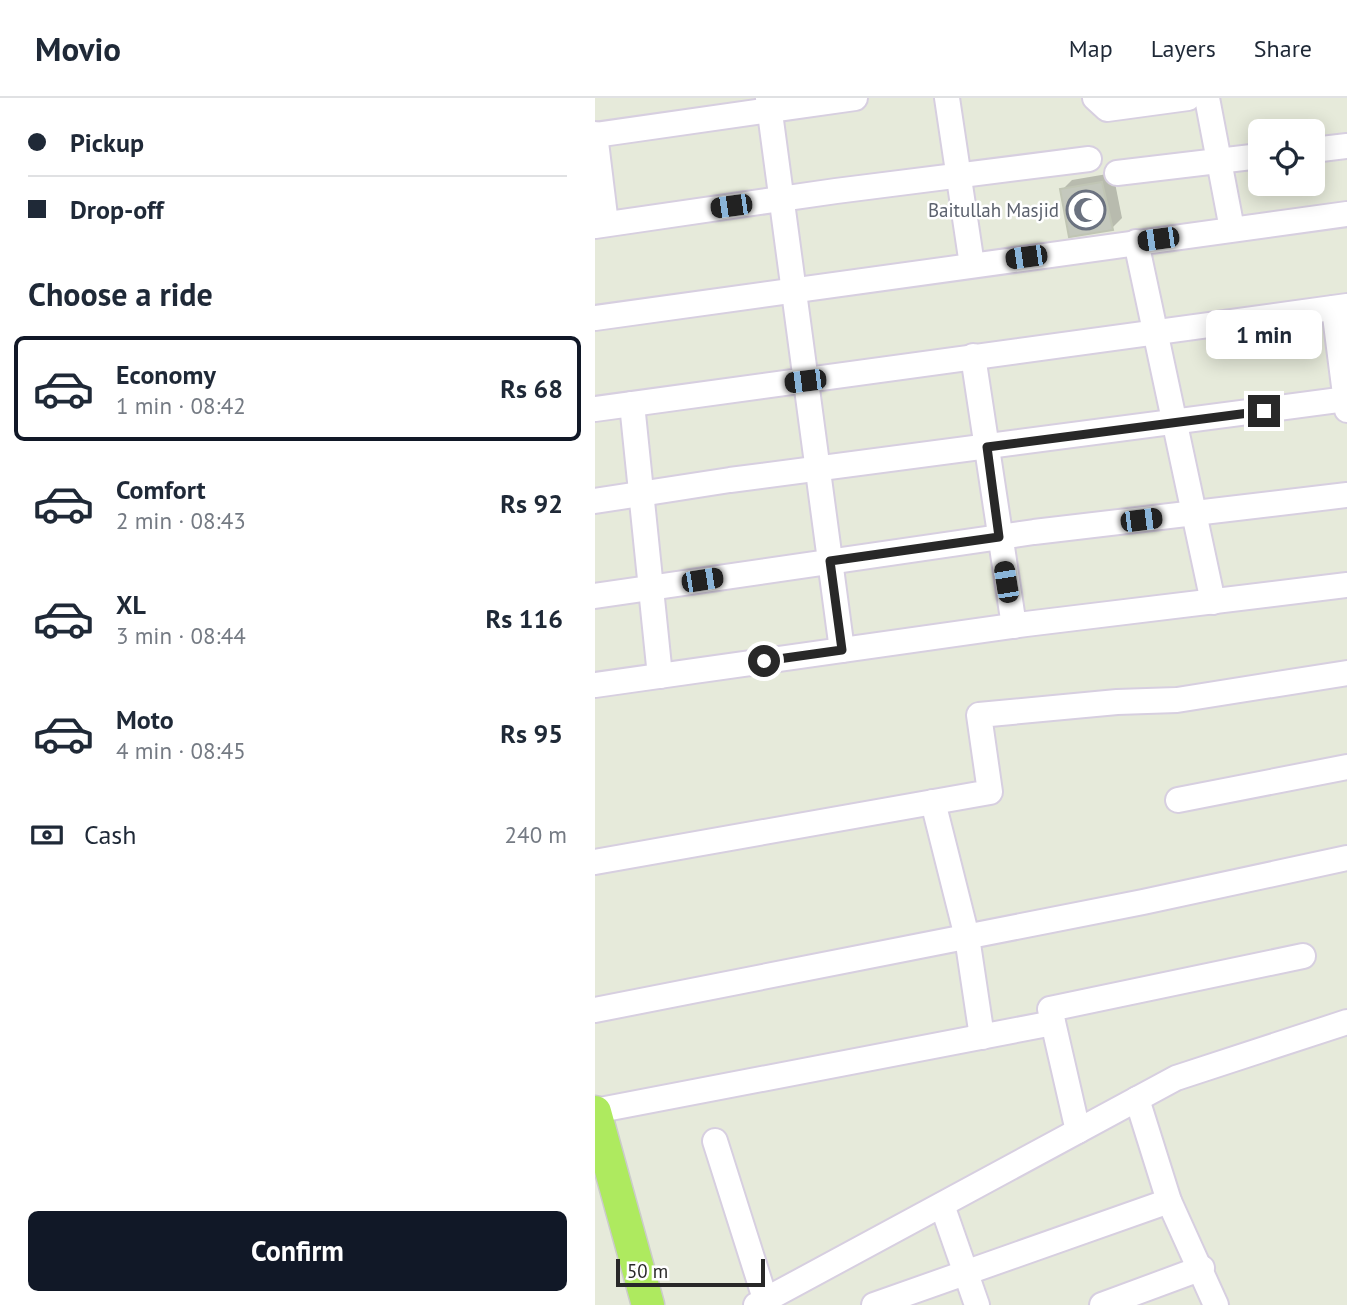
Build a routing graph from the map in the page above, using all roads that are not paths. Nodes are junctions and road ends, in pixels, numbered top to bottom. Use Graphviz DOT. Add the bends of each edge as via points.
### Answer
graph roads {
  1 [pos="855,98"];
  2 [pos="947,98"];
  3 [pos="1095,98"];
  4 [pos="1188,98"];
  5 [pos="1207,98"];
  6 [pos="769,104"];
  7 [pos="595,134"];
  8 [pos="1347,146"];
  9 [pos="1325,149"];
  10 [pos="1248,157"];
  11 [pos="1089,159"];
  12 [pos="1219,161"];
  13 [pos="1117,173"];
  14 [pos="958,175"];
  15 [pos="781,199"];
  16 [pos="1347,214"];
  17 [pos="600,225"];
  18 [pos="1231,229"];
  19 [pos="1136,242"];
  20 [pos="972,265"];
  21 [pos="793,290"];
  22 [pos="1341,307"];
  23 [pos="595,318"];
  24 [pos="1155,330"];
  25 [pos="973,356"];
  26 [pos="805,381"];
  27 [pos="1347,403"];
  28 [pos="632,404"];
  29 [pos="595,409"];
  30 [pos="1175,423"];
  31 [pos="987,447"];
  32 [pos="817,468"];
  33 [pos="641,494"];
  34 [pos="1347,495"];
  35 [pos="595,501"];
  36 [pos="1194,514"];
  37 [pos="999,537"];
  38 [pos="830,561"];
  39 [pos="1347,585"];
  40 [pos="651,587"];
  41 [pos="595,596"];
  42 [pos="1213,602"];
  43 [pos="1014,626"];
  44 [pos="842,650"];
  45 [pos="1347,673"];
  46 [pos="660,676"];
  47 [pos="595,685"];
  48 [pos="1347,767"];
  49 [pos="1178,800"];
  50 [pos="933,802"];
  51 [pos="1347,858"];
  52 [pos="595,862"];
  53 [pos="967,937"];
  54 [pos="1303,956"];
  55 [pos="595,1010"];
  56 [pos="1347,1021"];
  57 [pos="1053,1023"];
  58 [pos="982,1037"];
  59 [pos="1137,1099"];
  60 [pos="595,1112"];
  61 [pos="1078,1131"];
  62 [pos="715,1141"];
  63 [pos="1169,1201"];
  64 [pos="942,1205"];
  65 [pos="1202,1268"];
  66 [pos="966,1272"];
  67 [pos="763,1303"];
  68 [pos="648,1305"];
  69 [pos="874,1305"];
  70 [pos="977,1305"];
  71 [pos="1102,1305"];
  72 [pos="1216,1305"];
  1 -- 6 [label="street"];
  2 -- 14 [label="street"];
  3 -- 4 [label="street" via="1107,109"];
  5 -- 12 [label="street"];
  6 -- 7 [label="street"];
  6 -- 15 [label="street"];
  7 -- 17 [label="street"];
  8 -- 9 [label="street"];
  10 -- 12 [label="street"];
  11 -- 14 [label="street"];
  12 -- 13 [label="street"];
  12 -- 18 [label="street"];
  14 -- 15 [label="street"];
  14 -- 20 [label="street"];
  15 -- 17 [label="street"];
  15 -- 21 [label="street"];
  16 -- 18 [label="street"];
  18 -- 19 [label="street"];
  19 -- 20 [label="street"];
  19 -- 24 [label="street"];
  20 -- 21 [label="street"];
  21 -- 23 [label="street"];
  21 -- 26 [label="street"];
  22 -- 24 [label="street"];
  22 -- 27 [label="street"];
  24 -- 25 [label="street"];
  24 -- 30 [label="street"];
  25 -- 26 [label="street"];
  25 -- 31 [label="street"];
  26 -- 28 [label="street"];
  26 -- 32 [label="street"];
  27 -- 30 [label="street"];
  28 -- 29 [label="street"];
  28 -- 33 [label="street"];
  30 -- 31 [label="street"];
  30 -- 36 [label="street"];
  31 -- 32 [label="street"];
  31 -- 37 [label="street"];
  32 -- 33 [label="street"];
  32 -- 38 [label="street"];
  33 -- 35 [label="street"];
  33 -- 40 [label="street"];
  34 -- 36 [label="street"];
  36 -- 37 [label="street"];
  36 -- 42 [label="street"];
  37 -- 38 [label="street"];
  37 -- 43 [label="street"];
  38 -- 40 [label="street"];
  38 -- 44 [label="street"];
  39 -- 42 [label="street"];
  40 -- 41 [label="street"];
  40 -- 46 [label="street"];
  42 -- 43 [label="street"];
  43 -- 44 [label="street"];
  44 -- 46 [label="street"];
  45 -- 50 [label="street" via="1177,700 979,715 990,792"];
  46 -- 47 [label="street"];
  48 -- 49 [label="street"];
  50 -- 52 [label="street"];
  50 -- 53 [label="street"];
  51 -- 53 [label="street"];
  53 -- 55 [label="street"];
  53 -- 58 [label="street"];
  54 -- 57 [label="street" via="1050,1009"];
  56 -- 59 [label="street" via="1176,1078"];
  57 -- 58 [label="street"];
  57 -- 61 [label="street"];
  58 -- 60 [label="street"];
  59 -- 61 [label="street"];
  59 -- 63 [label="street"];
  60 -- 68 [label="main road"];
  61 -- 64 [label="street"];
  62 -- 67 [label="street"];
  63 -- 65 [label="street"];
  63 -- 66 [label="street"];
  64 -- 66 [label="street"];
  64 -- 67 [label="street"];
  65 -- 71 [label="street"];
  65 -- 72 [label="street"];
  66 -- 69 [label="street"];
  66 -- 70 [label="street"];
}
